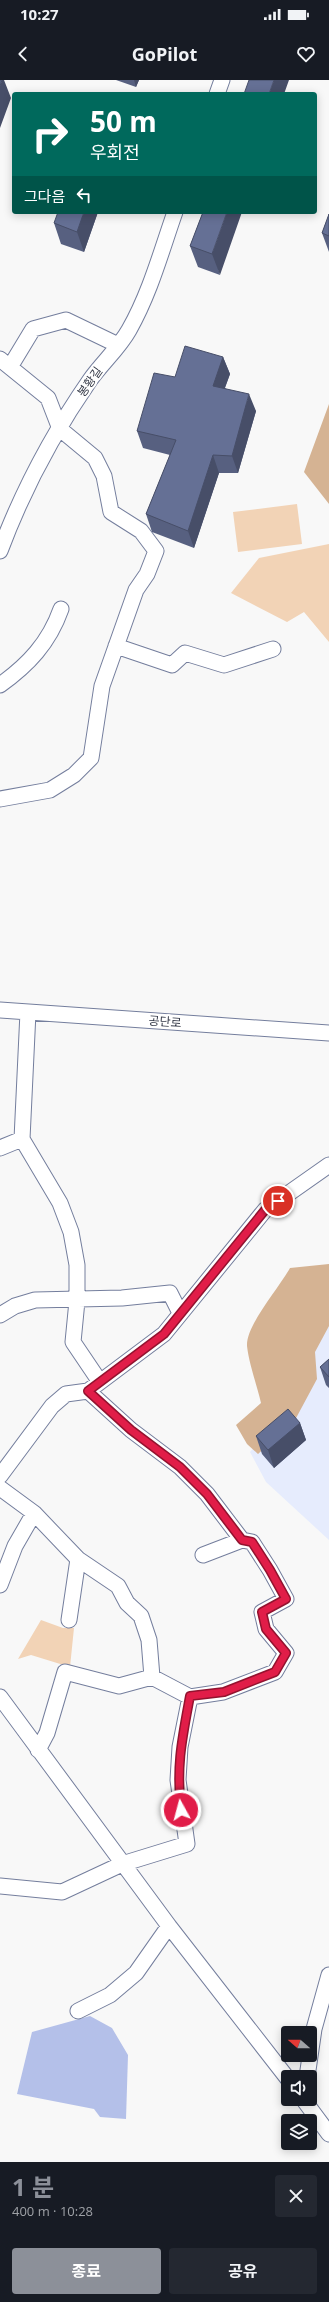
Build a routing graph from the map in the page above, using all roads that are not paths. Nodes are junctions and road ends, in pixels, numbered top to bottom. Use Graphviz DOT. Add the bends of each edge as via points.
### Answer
graph roads {
  1 [pos="174,214"];
  2 [pos="118,345"];
  3 [pos="5,363"];
  4 [pos="60,429"];
  5 [pos="0,548"];
  6 [pos="61,609"];
  7 [pos="116,646"];
  8 [pos="273,649"];
  9 [pos="0,685"];
  10 [pos="0,799"];
  11 [pos="0,1010"];
  12 [pos="28,1012"];
  13 [pos="329,1033"];
  14 [pos="22,1139"];
  15 [pos="0,1148"];
  16 [pos="329,1165"];
  17 [pos="77,1301"];
  18 [pos="180,1313"];
  19 [pos="0,1315"];
  20 [pos="94,1387"];
  21 [pos="0,1476"];
  22 [pos="0,1488"];
  23 [pos="34,1513"];
  24 [pos="242,1540"];
  25 [pos="203,1555"];
  26 [pos="78,1559"];
  27 [pos="0,1585"];
  28 [pos="69,1620"];
  29 [pos="152,1677"];
  30 [pos="190,1696"];
  31 [pos="0,1697"];
  32 [pos="38,1750"];
  33 [pos="122,1864"];
  34 [pos="0,1886"];
  35 [pos="169,1926"];
  36 [pos="329,1975"];
  37 [pos="78,2011"];
  38 [pos="281,2070"];
  39 [pos="308,2070"];
  40 [pos="308,2106"];
  41 [pos="329,2134"];
  1 -- 2 [label="street, 봉황길" via="143,305"];
  2 -- 3 [label="street" via="66,320 33,329"];
  2 -- 4 [label="street, 봉황길" via="90,380"];
  3 -- 4 [label="street" via="48,398"];
  4 -- 5 [label="street, 봉황길" via="30,483"];
  4 -- 7 [label="street" via="95,458 104,476 111,512 141,531 156,551 147,574 136,590"];
  6 -- 9 [label="street" via="54,629 24,668"];
  7 -- 8 [label="street" via="172,665 185,653 224,665"];
  7 -- 10 [label="street" via="102,686 91,758 74,775 50,790"];
  11 -- 12 [label="street, 공단로"];
  12 -- 13 [label="street, 공단로"];
  12 -- 14 [label="street"];
  14 -- 15 [label="street"];
  14 -- 17 [label="street" via="60,1203 71,1232 77,1265"];
  16 -- 18 [label="street" via="265,1210"];
  17 -- 18 [label="street" via="170,1293"];
  17 -- 19 [label="street" via="35,1300 15,1306"];
  17 -- 20 [label="street" via="73,1342"];
  18 -- 20 [label="street" via="164,1334"];
  20 -- 21 [label="street" via="66,1394 52,1406"];
  20 -- 24 [label="street" via="131,1430 180,1467 207,1494"];
  22 -- 23 [label="street"];
  23 -- 26 [label="street"];
  23 -- 27 [label="street" via="15,1546"];
  24 -- 25 [label="street"];
  24 -- 30 [label="street" via="252,1542 286,1599 262,1612 266,1629 286,1653 275,1672 224,1692"];
  26 -- 28 [label="street"];
  26 -- 29 [label="street" via="118,1586 127,1603 141,1616 148,1640"];
  29 -- 30 [label="street"];
  29 -- 32 [label="street" via="119,1686 65,1672 47,1733"];
  30 -- 33 [label="street" via="180,1747 178,1780 187,1844"];
  31 -- 32 [label="street"];
  32 -- 33 [label="street"];
  33 -- 34 [label="street" via="62,1892"];
  33 -- 35 [label="street"];
  35 -- 37 [label="street" via="136,1973 110,1995"];
  35 -- 38 [label="street"];
  36 -- 39 [label="street" via="314,2028"];
  40 -- 41 [label="street"];
}
